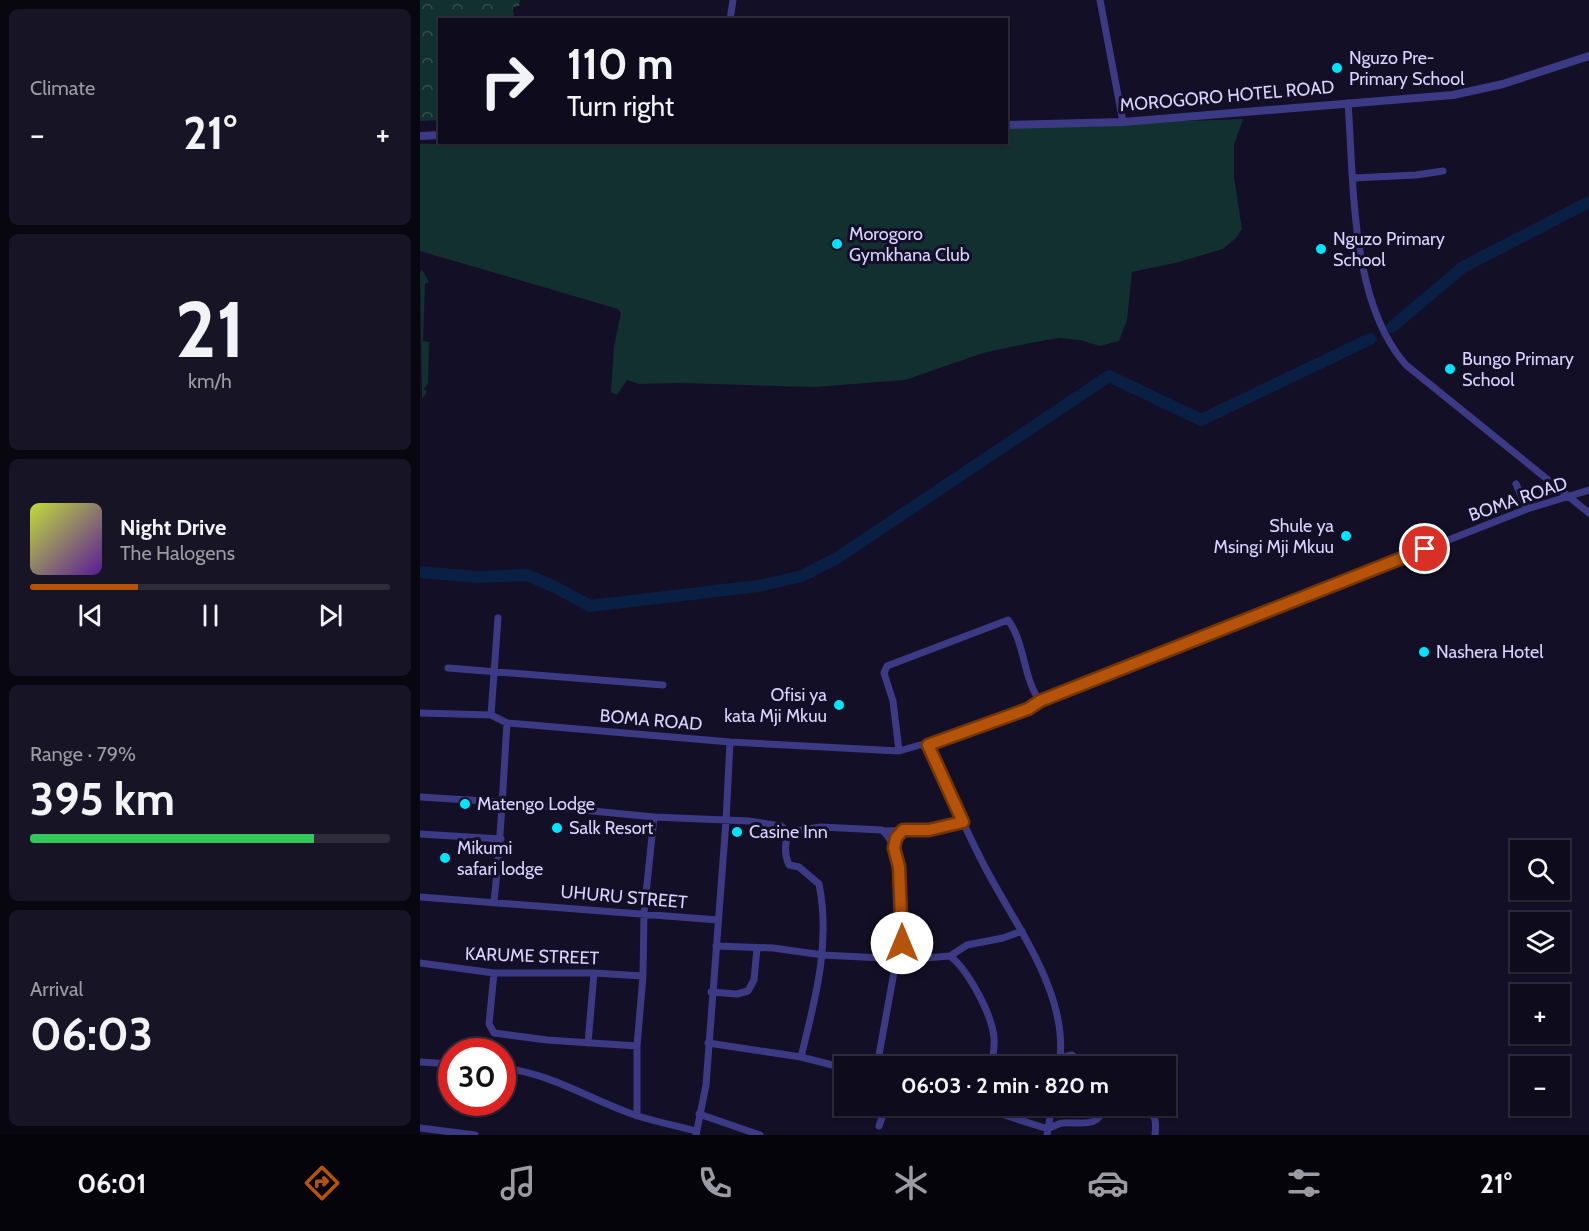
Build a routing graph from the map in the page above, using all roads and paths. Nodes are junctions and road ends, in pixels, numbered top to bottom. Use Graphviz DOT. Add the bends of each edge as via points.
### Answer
graph roads {
  1 [pos="733,0"];
  2 [pos="1100,0"];
  3 [pos="730,18"];
  4 [pos="1589,56"];
  5 [pos="1348,103"];
  6 [pos="1123,122"];
  7 [pos="1008,124"];
  8 [pos="438,135"];
  9 [pos="420,136"];
  10 [pos="1443,171"];
  11 [pos="1353,178"];
  12 [pos="1516,484"];
  13 [pos="1589,490"];
  14 [pos="1569,497"];
  15 [pos="1527,509"];
  16 [pos="1589,513"];
  17 [pos="498,618"];
  18 [pos="448,668"];
  19 [pos="494,672"];
  20 [pos="663,685"];
  21 [pos="1040,701"];
  22 [pos="420,713"];
  23 [pos="491,715"];
  24 [pos="507,723"];
  25 [pos="730,741"];
  26 [pos="928,745"];
  27 [pos="899,751"];
  28 [pos="420,797"];
  29 [pos="501,802"];
  30 [pos="654,817"];
  31 [pos="726,821"];
  32 [pos="963,822"];
  33 [pos="903,830"];
  34 [pos="882,831"];
  35 [pos="788,832"];
  36 [pos="420,834"];
  37 [pos="501,839"];
  38 [pos="894,848"];
  39 [pos="420,897"];
  40 [pos="494,901"];
  41 [pos="644,913"];
  42 [pos="718,920"];
  43 [pos="1022,931"];
  44 [pos="716,946"];
  45 [pos="757,948"];
  46 [pos="823,955"];
  47 [pos="950,956"];
  48 [pos="898,960"];
  49 [pos="420,963"];
  50 [pos="494,973"];
  51 [pos="594,973"];
  52 [pos="643,976"];
  53 [pos="711,992"];
  54 [pos="588,1043"];
  55 [pos="708,1043"];
  56 [pos="637,1046"];
  57 [pos="879,1056"];
  58 [pos="994,1056"];
  59 [pos="1060,1056"];
  60 [pos="801,1057"];
  61 [pos="420,1062"];
  62 [pos="438,1063"];
  63 [pos="834,1065"];
  64 [pos="516,1070"];
  65 [pos="699,1114"];
  66 [pos="637,1116"];
  67 [pos="882,1116"];
  68 [pos="1011,1116"];
  69 [pos="1050,1116"];
  70 [pos="1100,1116"];
  71 [pos="1154,1116"];
  72 [pos="879,1126"];
  73 [pos="420,1128"];
  74 [pos="1047,1132"];
  75 [pos="696,1133"];
  76 [pos="475,1135"];
  77 [pos="760,1135"];
  78 [pos="1155,1135"];
  1 -- 3 [label="street"];
  2 -- 6 [label="street"];
  4 -- 5 [label="street, MOROGORO HOTEL ROAD" via="1472,91"];
  5 -- 6 [label="street, MOROGORO HOTEL ROAD"];
  5 -- 11 [label="street"];
  6 -- 7 [label="street, MOROGORO HOTEL ROAD"];
  8 -- 9 [label="street"];
  10 -- 11 [label="street"];
  11 -- 14 [label="street" via="1363,272 1388,339 1406,364"];
  12 -- 15 [label="street"];
  13 -- 14 [label="street, BOMA ROAD"];
  14 -- 15 [label="street, BOMA ROAD"];
  14 -- 16 [label="street"];
  15 -- 21 [label="street, BOMA ROAD"];
  17 -- 19 [label="street"];
  18 -- 19 [label="street"];
  19 -- 20 [label="street"];
  19 -- 23 [label="street"];
  21 -- 26 [label="street, BOMA ROAD" via="1028,709"];
  21 -- 27 [label="street" via="1033,691 1015,630 1004,620 887,666 884,673"];
  22 -- 23 [label="street, BOMA ROAD"];
  23 -- 24 [label="street, BOMA ROAD"];
  24 -- 25 [label="street, BOMA ROAD"];
  24 -- 29 [label="street"];
  25 -- 27 [label="street, BOMA ROAD"];
  25 -- 31 [label="street"];
  26 -- 27 [label="street, BOMA ROAD"];
  26 -- 32 [label="street"];
  28 -- 29 [label="street"];
  29 -- 30 [label="street"];
  29 -- 37 [label="street"];
  30 -- 31 [label="street"];
  30 -- 41 [label="street"];
  31 -- 35 [label="street" via="781,826"];
  31 -- 42 [label="street"];
  32 -- 33 [label="street" via="929,830"];
  32 -- 43 [label="street"];
  33 -- 34 [label="street"];
  33 -- 38 [label="street"];
  34 -- 35 [label="street" via="821,827"];
  34 -- 38 [label="street"];
  35 -- 46 [label="street" via="784,850 789,865 799,867 819,884"];
  36 -- 37 [label="street"];
  37 -- 40 [label="street"];
  38 -- 48 [label="street" via="902,901"];
  39 -- 40 [label="street, UHURU STREET"];
  40 -- 41 [label="street, UHURU STREET"];
  41 -- 42 [label="street, UHURU STREET"];
  41 -- 52 [label="street"];
  42 -- 44 [label="street"];
  43 -- 47 [label="street" via="967,945"];
  43 -- 59 [label="street" via="1057,1015"];
  44 -- 45 [label="street"];
  44 -- 53 [label="street"];
  45 -- 46 [label="street"];
  45 -- 53 [label="street" via="754,980 748,991"];
  46 -- 48 [label="street"];
  46 -- 60 [label="street"];
  47 -- 48 [label="street"];
  47 -- 58 [label="street" via="968,974 992,1024"];
  48 -- 57 [label="street"];
  49 -- 50 [label="street, KARUME STREET"];
  50 -- 51 [label="street, KARUME STREET"];
  50 -- 54 [label="street" via="489,1024 492,1032"];
  51 -- 52 [label="street, KARUME STREET"];
  51 -- 54 [label="street"];
  52 -- 56 [label="street"];
  53 -- 55 [label="street"];
  54 -- 56 [label="street"];
  55 -- 60 [label="street"];
  55 -- 65 [label="street" via="706,1085"];
  56 -- 66 [label="street"];
  60 -- 63 [label="street"];
  61 -- 62 [label="street"];
  64 -- 66 [label="street" via="556,1081"];
  65 -- 75 [label="street"];
  65 -- 77 [label="street"];
  66 -- 75 [label="street"];
  67 -- 72 [label="street"];
  68 -- 74 [label="street"];
  69 -- 74 [label="street"];
  70 -- 74 [label="street" via="1078,1125 1061,1123"];
  71 -- 78 [label="street"];
  73 -- 76 [label="street"];
}
